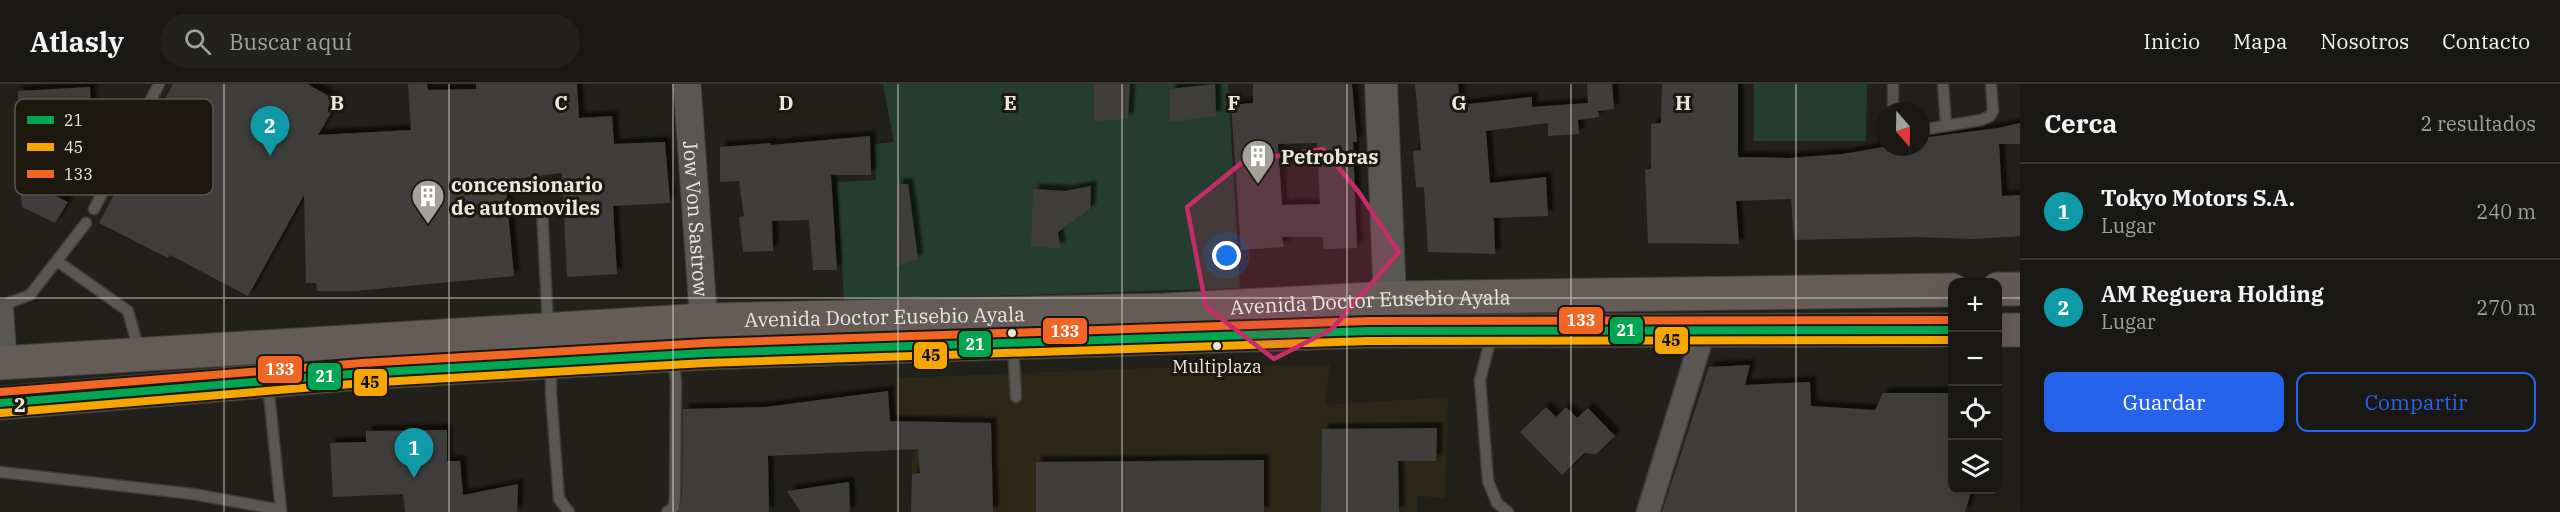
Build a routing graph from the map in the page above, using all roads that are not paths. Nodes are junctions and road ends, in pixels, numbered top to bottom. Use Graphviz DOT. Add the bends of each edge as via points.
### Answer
graph roads {
  1 [pos="159,84"];
  2 [pos="687,84"];
  3 [pos="1381,84"];
  4 [pos="1893,84"];
  5 [pos="1943,84"];
  6 [pos="1991,84"];
  7 [pos="151,99"];
  8 [pos="1893,102"];
  9 [pos="1946,125"];
  10 [pos="1930,128"];
  11 [pos="101,195"];
  12 [pos="542,208"];
  13 [pos="94,209"];
  14 [pos="86,223"];
  15 [pos="57,261"];
  16 [pos="2002,289"];
  17 [pos="2020,289"];
  18 [pos="1948,290"];
  19 [pos="1390,298"];
  20 [pos="0,306"];
  21 [pos="1165,310"];
  22 [pos="0,313"];
  23 [pos="704,320"];
  24 [pos="548,330"];
  25 [pos="1948,330"];
  26 [pos="2002,330"];
  27 [pos="2020,330"];
  28 [pos="1493,331"];
  29 [pos="1704,331"];
  30 [pos="1012,342"];
  31 [pos="705,353"];
  32 [pos="140,355"];
  33 [pos="672,355"];
  34 [pos="551,362"];
  35 [pos="1,368"];
  36 [pos="268,381"];
  37 [pos="1016,397"];
  38 [pos="0,403"];
  39 [pos="0,472"];
  40 [pos="281,511"];
  41 [pos="569,512"];
  42 [pos="667,512"];
  43 [pos="1508,512"];
  44 [pos="1648,512"];
  1 -- 7 [label="lane"];
  2 -- 23 [label="street, Jow Von Sastrow"];
  3 -- 19 [label="main road"];
  4 -- 8 [label="lane"];
  5 -- 9 [label="lane"];
  6 -- 9 [label="lane" via="1990,116"];
  9 -- 10 [label="lane"];
  11 -- 13 [label="lane"];
  12 -- 24 [label="lane"];
  14 -- 15 [label="lane"];
  15 -- 20 [label="lane" via="30,295"];
  15 -- 32 [label="lane" via="128,311"];
  16 -- 17 [label="highway"];
  18 -- 19 [label="highway, Avenida Doctor Eusebio Ayala"];
  19 -- 21 [label="highway, Avenida Doctor Eusebio Ayala"];
  21 -- 23 [label="highway, Avenida Doctor Eusebio Ayala"];
  21 -- 30 [label="lane" via="1153,320 1026,327"];
  22 -- 35 [label="street"];
  23 -- 24 [label="highway, Avenida Doctor Eusebio Ayala"];
  23 -- 31 [label="street, Jow Von Sastrow"];
  24 -- 32 [label="highway, Avenida Doctor Eusebio Ayala"];
  25 -- 29 [label="highway, Avenida Doctor Eusebio Ayala"];
  26 -- 27 [label="highway"];
  28 -- 29 [label="highway, Avenida Doctor Eusebio Ayala"];
  28 -- 30 [label="highway, Avenida Doctor Eusebio Ayala"];
  28 -- 43 [label="lane" via="1480,380 1487,470 1497,503"];
  29 -- 44 [label="street"];
  30 -- 31 [label="highway, Avenida Doctor Eusebio Ayala"];
  30 -- 37 [label="lane"];
  31 -- 33 [label="highway, Avenida Doctor Eusebio Ayala"];
  32 -- 35 [label="highway, Avenida Doctor Eusebio Ayala" via="56,360 34,376"];
  33 -- 34 [label="highway, Avenida Doctor Eusebio Ayala"];
  33 -- 42 [label="lane" via="676,381 675,495 674,507"];
  34 -- 36 [label="highway, Avenida Doctor Eusebio Ayala"];
  34 -- 41 [label="lane" via="559,499"];
  36 -- 38 [label="highway, Avenida Doctor Eusebio Ayala"];
  36 -- 40 [label="lane"];
  39 -- 40 [label="lane" via="193,494"];
}
